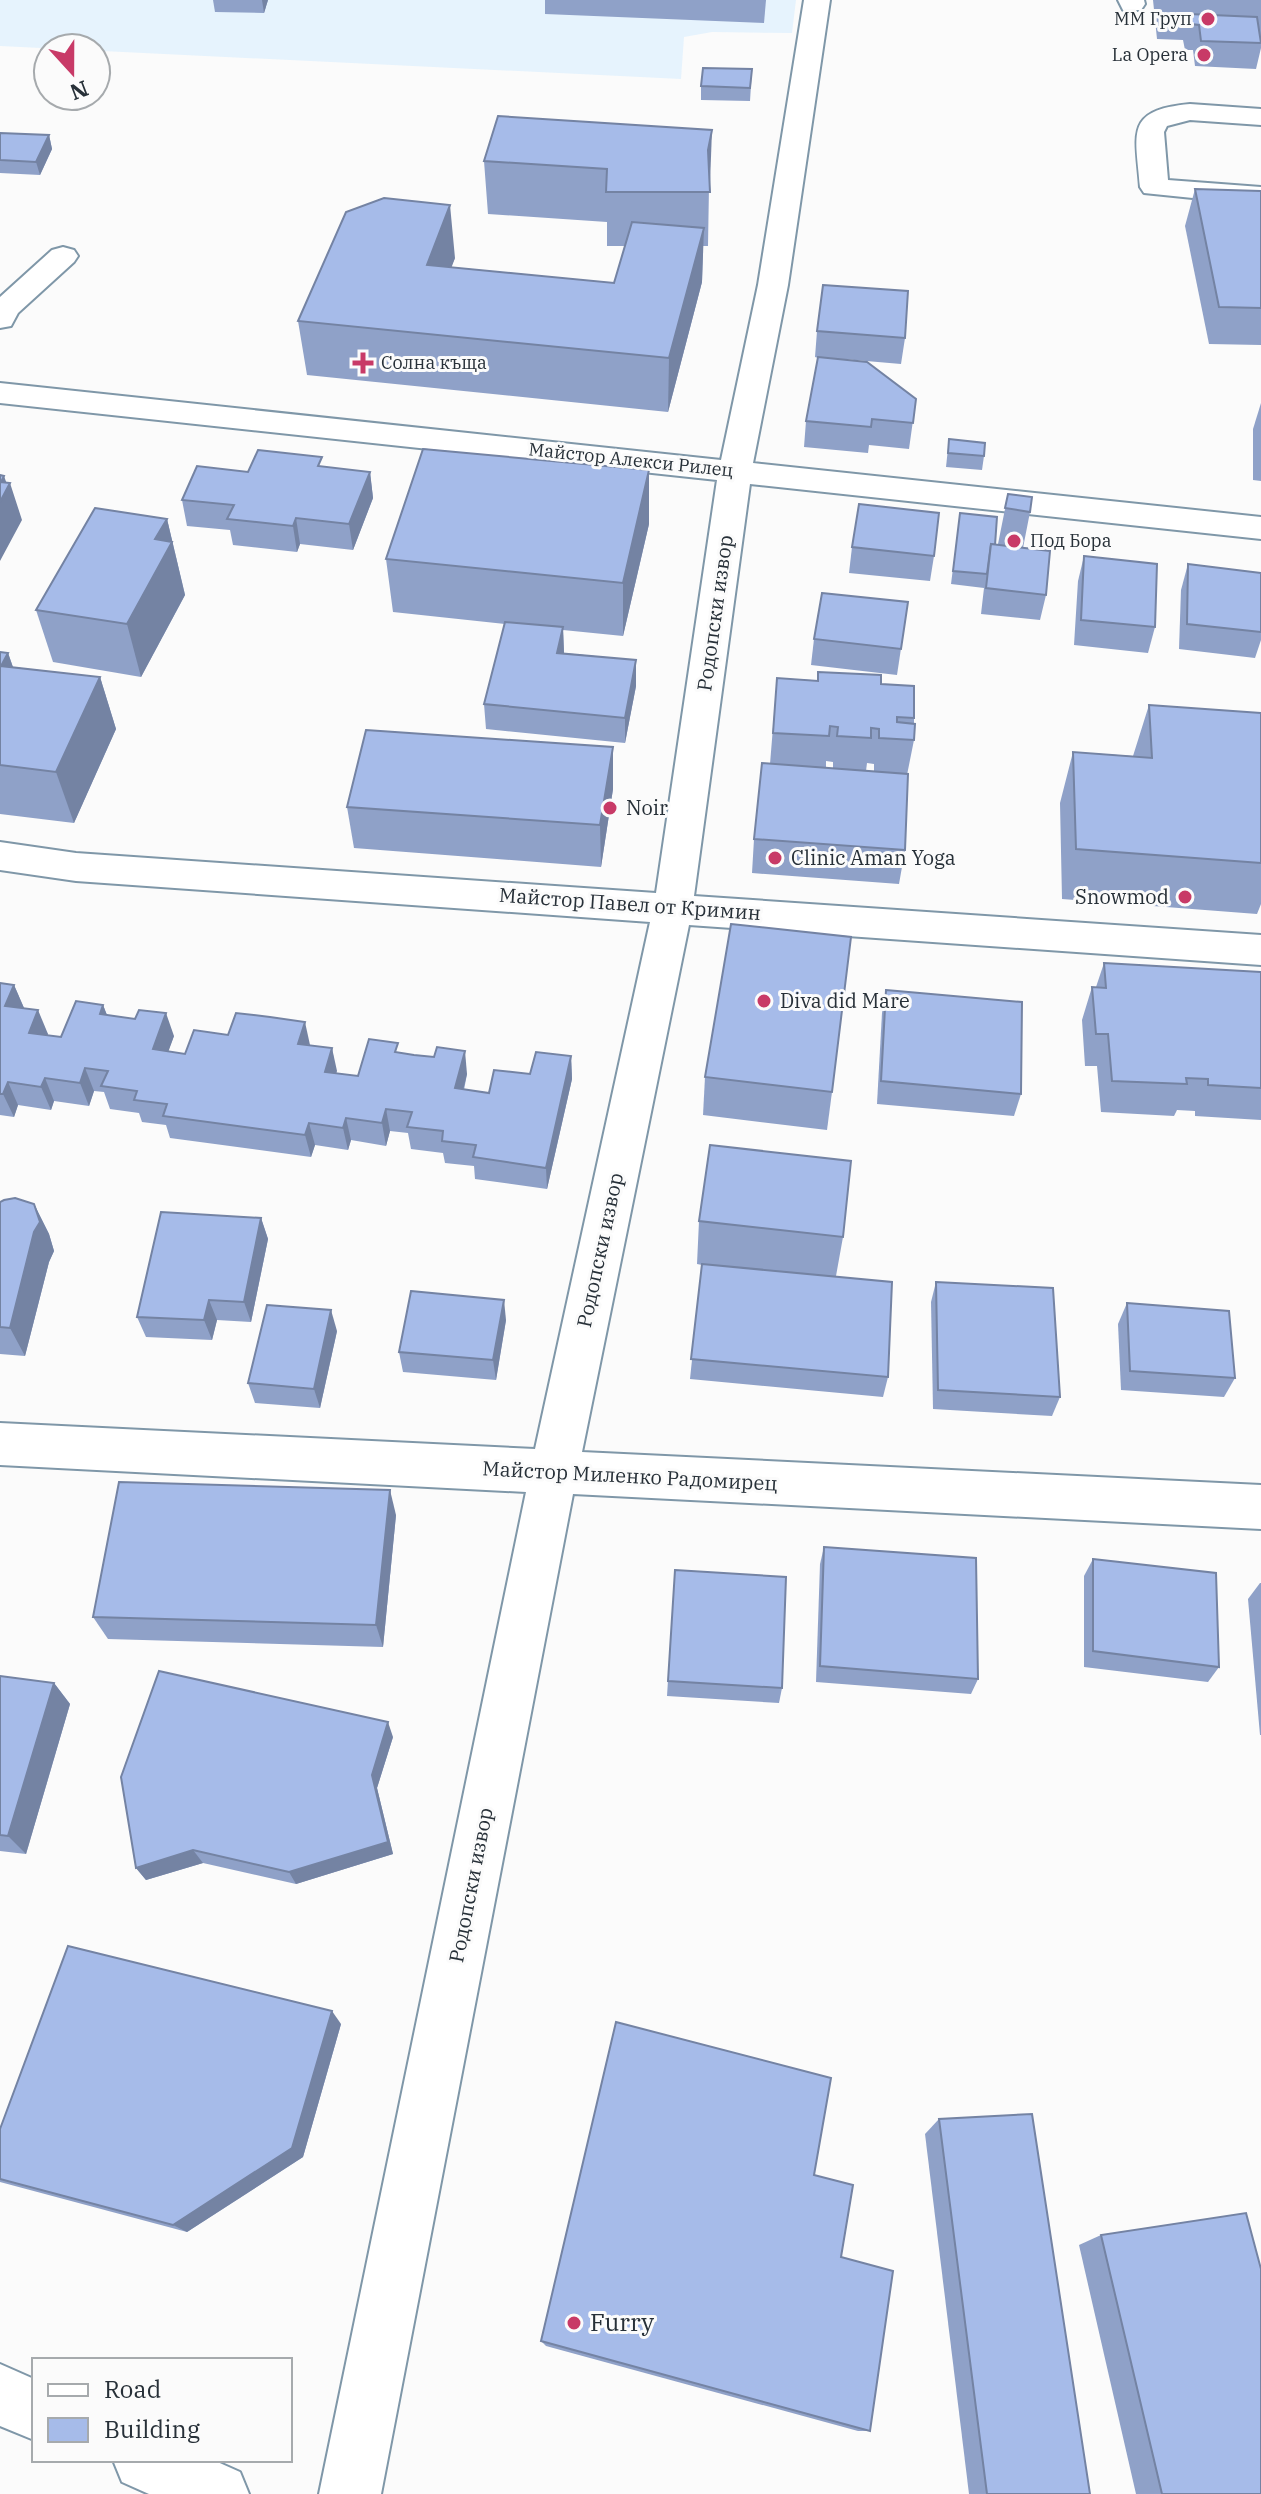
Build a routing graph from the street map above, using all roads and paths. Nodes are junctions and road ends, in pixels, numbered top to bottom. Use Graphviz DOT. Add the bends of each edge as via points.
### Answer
graph roads {
  1 [pos="817,0"];
  2 [pos="1261,117"];
  3 [pos="1261,196"];
  4 [pos="63,256"];
  5 [pos="0,319"];
  6 [pos="0,393"];
  7 [pos="735,472"];
  8 [pos="1261,528"];
  9 [pos="0,856"];
  10 [pos="673,907"];
  11 [pos="1261,950"];
  12 [pos="0,1444"];
  13 [pos="554,1471"];
  14 [pos="1261,1507"];
  15 [pos="0,2394"];
  16 [pos="32,2409"];
  17 [pos="148,2462"];
  18 [pos="218,2494"];
  19 [pos="350,2494"];
  1 -- 7 [label="street, Родопски извор" via="773,285"];
  2 -- 3 [label="street" via="1169,114 1155,121 1150,132 1154,187"];
  4 -- 5 [label="street"];
  6 -- 7 [label="street, Майстор Алекси Рилец"];
  7 -- 8 [label="street, Майстор Алекси Рилец"];
  7 -- 10 [label="street, Родопски извор"];
  9 -- 10 [label="street, Майстор Павел от Кримин" via="76,867"];
  10 -- 11 [label="street, Майстор Павел от Кримин"];
  10 -- 13 [label="street, Родопски извор"];
  12 -- 13 [label="street, Майстор Миленко Радомирец"];
  13 -- 14 [label="street, Майстор Миленко Радомирец"];
  13 -- 19 [label="street, Родопски извор"];
  15 -- 16 [label="street"];
  17 -- 18 [label="street"];
}
